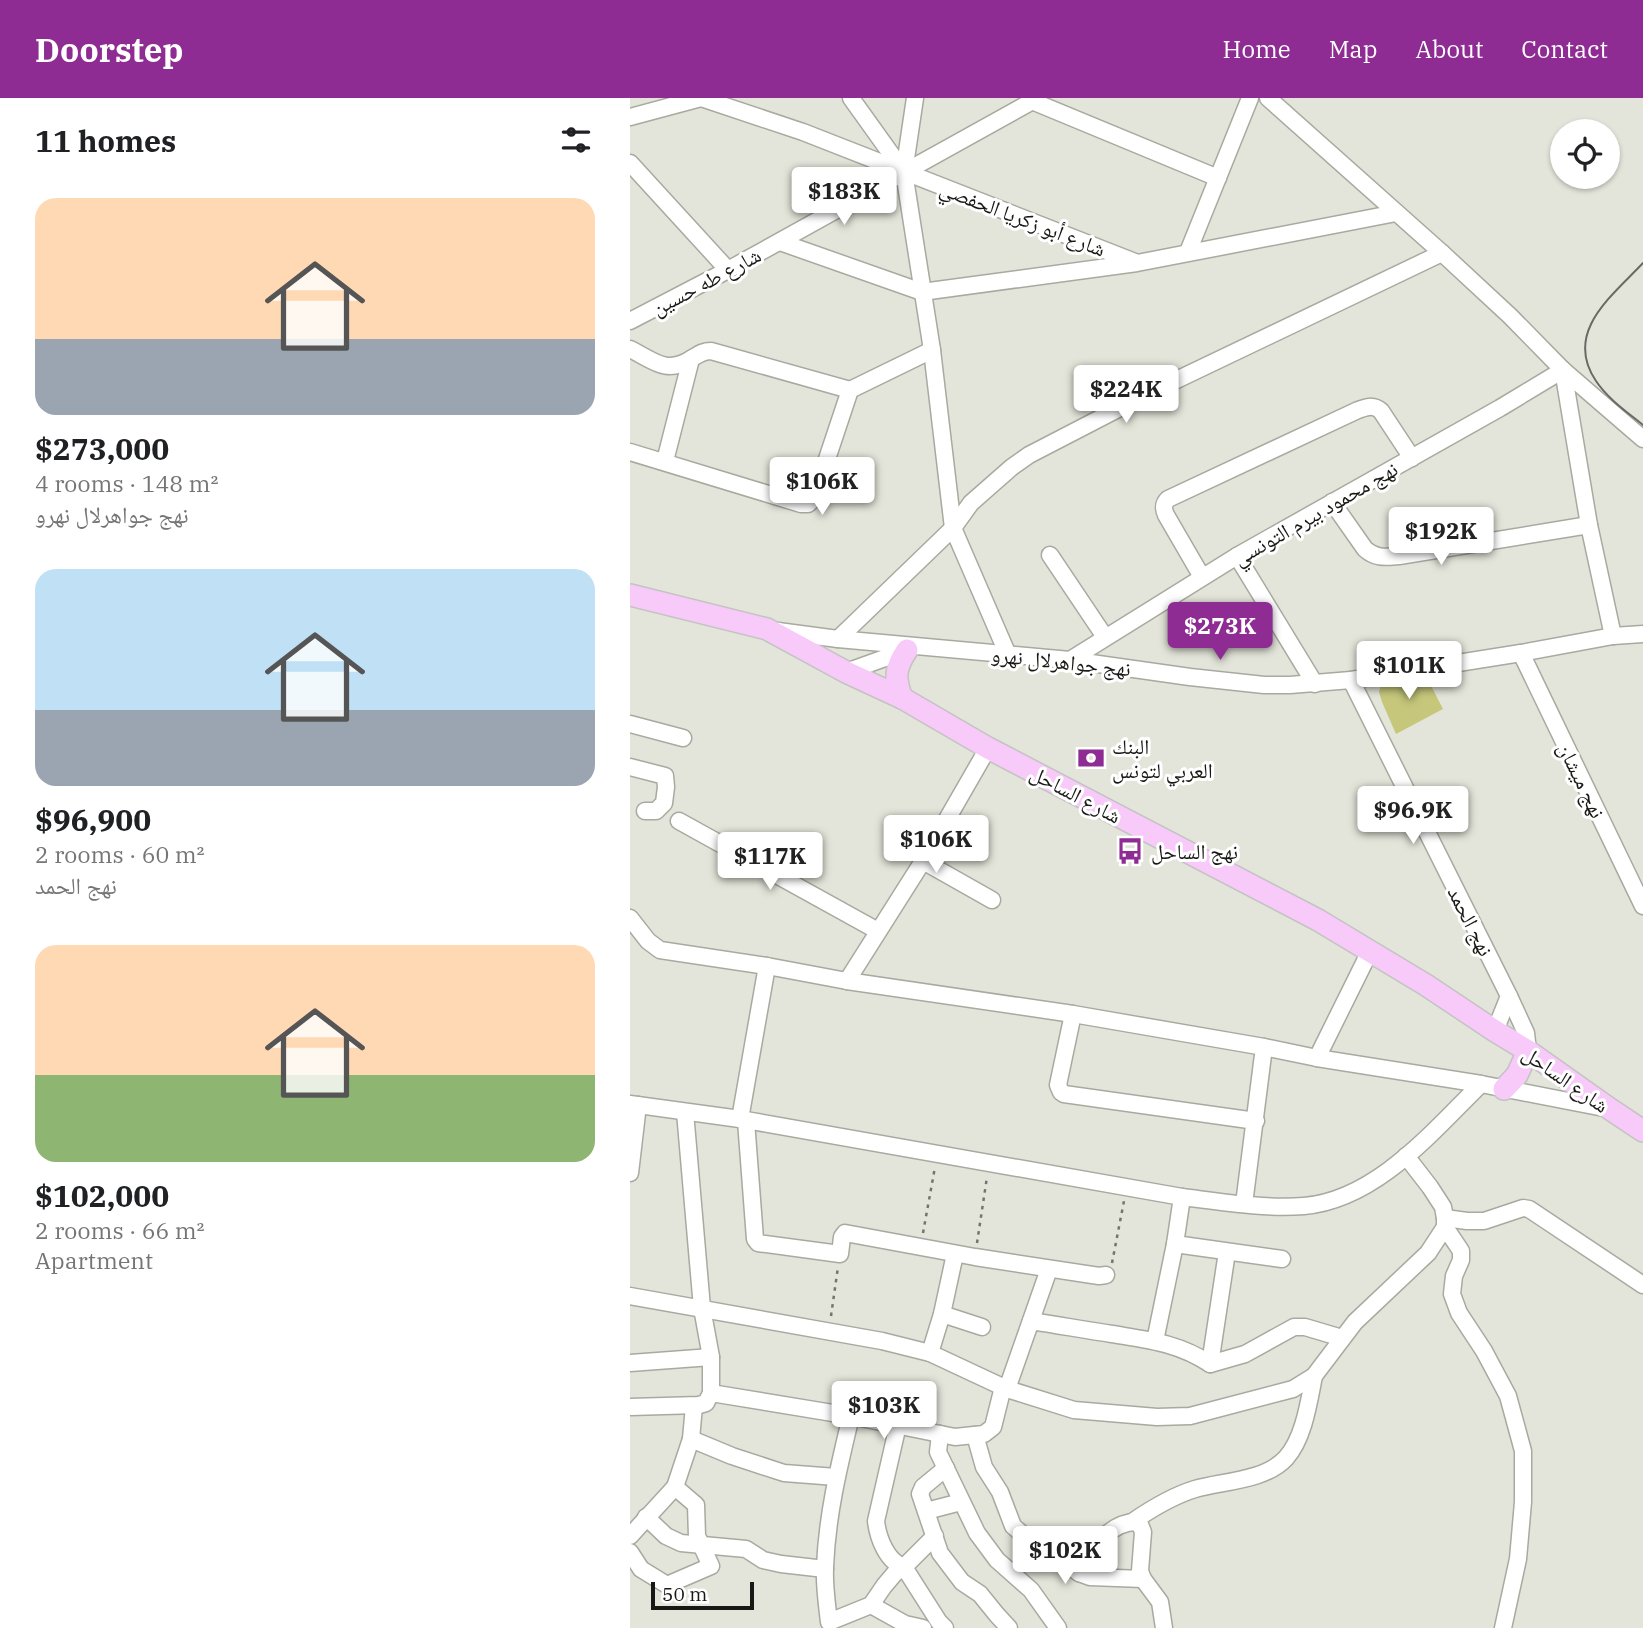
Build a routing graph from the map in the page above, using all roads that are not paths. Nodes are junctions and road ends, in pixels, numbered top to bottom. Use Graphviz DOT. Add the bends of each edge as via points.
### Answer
graph roads {
  1 [pos="701,98"];
  2 [pos="851,98"];
  3 [pos="915,98"];
  4 [pos="1250,98"];
  5 [pos="1268,98"];
  6 [pos="1035,100"];
  7 [pos="630,117"];
  8 [pos="630,163"];
  9 [pos="904,172"];
  10 [pos="1218,178"];
  11 [pos="1396,213"];
  12 [pos="780,242"];
  13 [pos="1188,252"];
  14 [pos="1442,253"];
  15 [pos="1138,263"];
  16 [pos="728,270"];
  17 [pos="922,292"];
  18 [pos="630,321"];
  19 [pos="630,349"];
  20 [pos="932,350"];
  21 [pos="691,359"];
  22 [pos="1563,370"];
  23 [pos="850,390"];
  24 [pos="1643,439"];
  25 [pos="630,452"];
  26 [pos="1412,457"];
  27 [pos="665,461"];
  28 [pos="1332,502"];
  29 [pos="1589,525"];
  30 [pos="953,528"];
  31 [pos="1051,555"];
  32 [pos="1237,556"];
  33 [pos="1202,577"];
  34 [pos="630,595"];
  35 [pos="767,629"];
  36 [pos="1643,634"];
  37 [pos="1613,636"];
  38 [pos="1105,637"];
  39 [pos="838,639"];
  40 [pos="913,648"];
  41 [pos="1521,653"];
  42 [pos="1008,655"];
  43 [pos="1070,660"];
  44 [pos="846,672"];
  45 [pos="1351,680"];
  46 [pos="1315,684"];
  47 [pos="902,698"];
  48 [pos="630,724"];
  49 [pos="683,738"];
  50 [pos="988,748"];
  51 [pos="630,766"];
  52 [pos="645,811"];
  53 [pos="680,821"];
  54 [pos="923,861"];
  55 [pos="992,900"];
  56 [pos="1643,906"];
  57 [pos="630,918"];
  58 [pos="878,931"];
  59 [pos="1370,951"];
  60 [pos="767,966"];
  61 [pos="847,981"];
  62 [pos="1509,996"];
  63 [pos="1073,1014"];
  64 [pos="1494,1031"];
  65 [pos="1265,1047"];
  66 [pos="1528,1051"];
  67 [pos="1317,1058"];
  68 [pos="1481,1084"];
  69 [pos="1504,1089"];
  70 [pos="634,1105"];
  71 [pos="1609,1109"];
  72 [pos="685,1112"];
  73 [pos="743,1120"];
  74 [pos="1256,1121"];
  75 [pos="1643,1130"];
  76 [pos="1406,1156"];
  77 [pos="630,1173"];
  78 [pos="1182,1197"];
  79 [pos="1244,1204"];
  80 [pos="1445,1222"];
  81 [pos="1175,1244"];
  82 [pos="1227,1252"];
  83 [pos="955,1254"];
  84 [pos="1282,1259"];
  85 [pos="1049,1269"];
  86 [pos="1106,1275"];
  87 [pos="1643,1285"];
  88 [pos="630,1296"];
  89 [pos="702,1308"];
  90 [pos="942,1314"];
  91 [pos="1031,1321"];
  92 [pos="982,1327"];
  93 [pos="1342,1338"];
  94 [pos="1155,1342"];
  95 [pos="930,1353"];
  96 [pos="710,1357"];
  97 [pos="630,1363"];
  98 [pos="1210,1364"];
  99 [pos="1314,1376"];
  100 [pos="1005,1388"];
  101 [pos="711,1393"];
  102 [pos="694,1406"];
  103 [pos="630,1407"];
  104 [pos="851,1416"];
  105 [pos="898,1425"];
  106 [pos="940,1434"];
  107 [pos="975,1435"];
  108 [pos="691,1439"];
  109 [pos="946,1468"];
  110 [pos="836,1476"];
  111 [pos="675,1486"];
  112 [pos="961,1502"];
  113 [pos="926,1511"];
  114 [pos="646,1517"];
  115 [pos="1132,1522"];
  116 [pos="630,1536"];
  117 [pos="934,1536"];
  118 [pos="702,1545"];
  119 [pos="630,1552"];
  120 [pos="904,1567"];
  121 [pos="825,1569"];
  122 [pos="1079,1573"];
  123 [pos="1143,1579"];
  124 [pos="871,1605"];
  125 [pos="933,1626"];
  126 [pos="1009,1628"];
  127 [pos="1058,1628"];
  128 [pos="1164,1628"];
  129 [pos="1503,1628"];
  1 -- 7 [label="street, شارع أبو زكريا الحفصي"];
  1 -- 9 [label="street, شارع أبو زكريا الحفصي"];
  2 -- 9 [label="street"];
  3 -- 9 [label="street"];
  4 -- 10 [label="street"];
  5 -- 11 [label="street"];
  6 -- 9 [label="street, شارع طه حسين"];
  6 -- 10 [label="street"];
  8 -- 16 [label="street"];
  9 -- 12 [label="street, شارع طه حسين"];
  9 -- 15 [label="street, شارع أبو زكريا الحفصي"];
  9 -- 17 [label="street"];
  10 -- 13 [label="street"];
  11 -- 13 [label="street"];
  11 -- 14 [label="street"];
  12 -- 16 [label="street, شارع طه حسين"];
  12 -- 17 [label="street"];
  13 -- 15 [label="street"];
  14 -- 22 [label="street"];
  14 -- 30 [label="street" via="1028,455 971,503"];
  15 -- 17 [label="street"];
  16 -- 18 [label="street, شارع طه حسين"];
  17 -- 20 [label="street"];
  19 -- 21 [label="street" via="668,367"];
  20 -- 23 [label="street"];
  20 -- 30 [label="street"];
  21 -- 23 [label="street" via="711,351"];
  21 -- 27 [label="street"];
  22 -- 24 [label="street"];
  22 -- 26 [label="street, نهج محمود بيرم التونسي"];
  22 -- 29 [label="street"];
  23 -- 27 [label="street" via="814,498 808,504"];
  25 -- 27 [label="street"];
  26 -- 28 [label="street, نهج محمود بيرم التونسي"];
  26 -- 33 [label="street" via="1381,411 1370,406 1168,499 1163,509"];
  28 -- 29 [label="street" via="1366,549 1378,557"];
  28 -- 32 [label="street, نهج محمود بيرم التونسي"];
  29 -- 37 [label="street"];
  30 -- 39 [label="street"];
  30 -- 42 [label="street"];
  31 -- 38 [label="street"];
  32 -- 33 [label="street, نهج محمود بيرم التونسي"];
  32 -- 46 [label="street"];
  33 -- 38 [label="street, نهج محمود بيرم التونسي"];
  34 -- 35 [label="main road, شارع الساحل"];
  35 -- 39 [label="street, نهج جواهرلال نهرو"];
  35 -- 44 [label="main road, شارع الساحل"];
  36 -- 37 [label="street, نهج جواهرلال نهرو"];
  37 -- 41 [label="street, نهج جواهرلال نهرو"];
  38 -- 43 [label="street, نهج محمود بيرم التونسي"];
  39 -- 40 [label="street, نهج جواهرلال نهرو"];
  40 -- 42 [label="street, نهج جواهرلال نهرو"];
  40 -- 44 [label="street"];
  40 -- 47 [label="main road" via="897,671"];
  41 -- 45 [label="street, نهج جواهرلال نهرو"];
  41 -- 56 [label="street, نهج ميشان"];
  42 -- 43 [label="street, نهج جواهرلال نهرو"];
  43 -- 46 [label="street, نهج جواهرلال نهرو" via="1264,685"];
  44 -- 47 [label="main road, شارع الساحل"];
  45 -- 46 [label="street, نهج جواهرلال نهرو"];
  45 -- 62 [label="street, نهج الحمد"];
  47 -- 50 [label="main road, شارع الساحل"];
  48 -- 49 [label="street"];
  50 -- 54 [label="street"];
  50 -- 59 [label="main road, شارع الساحل"];
  51 -- 52 [label="street" via="664,776 664,803 656,811"];
  53 -- 58 [label="street"];
  54 -- 55 [label="street"];
  54 -- 58 [label="street"];
  57 -- 60 [label="street" via="660,950"];
  58 -- 61 [label="street"];
  59 -- 64 [label="main road, شارع الساحل"];
  59 -- 67 [label="street"];
  60 -- 61 [label="street"];
  60 -- 73 [label="street"];
  61 -- 63 [label="street"];
  62 -- 64 [label="street"];
  62 -- 66 [label="street, نهج الحمد" via="1526,1033"];
  63 -- 65 [label="street"];
  63 -- 74 [label="street" via="1060,1092"];
  64 -- 66 [label="main road, شارع الساحل"];
  65 -- 67 [label="street"];
  65 -- 74 [label="street"];
  66 -- 69 [label="main road" via="1517,1075"];
  66 -- 71 [label="main road, شارع الساحل"];
  67 -- 68 [label="street"];
  68 -- 69 [label="street"];
  68 -- 76 [label="street"];
  69 -- 71 [label="street"];
  70 -- 72 [label="street"];
  70 -- 77 [label="street"];
  71 -- 75 [label="main road, شارع الساحل"];
  72 -- 73 [label="street"];
  72 -- 89 [label="street"];
  73 -- 78 [label="street"];
  73 -- 83 [label="street" via="756,1242 840,1254 845,1233"];
  74 -- 79 [label="street"];
  76 -- 79 [label="street" via="1382,1175 1334,1200 1306,1206"];
  76 -- 80 [label="street" via="1437,1196"];
  78 -- 79 [label="street"];
  78 -- 81 [label="street"];
  80 -- 87 [label="street" via="1484,1221 1529,1209"];
  80 -- 93 [label="street" via="1428,1253"];
  80 -- 129 [label="street" via="1461,1251 1454,1276 1455,1304 1508,1396 1523,1451 1518,1559"];
  81 -- 82 [label="street"];
  81 -- 94 [label="street"];
  82 -- 84 [label="street"];
  82 -- 98 [label="street"];
  83 -- 85 [label="street"];
  83 -- 90 [label="street"];
  85 -- 86 [label="street"];
  85 -- 91 [label="street"];
  88 -- 89 [label="street"];
  89 -- 95 [label="street"];
  89 -- 96 [label="street"];
  90 -- 92 [label="street"];
  90 -- 95 [label="street"];
  91 -- 94 [label="street"];
  91 -- 100 [label="street"];
  93 -- 98 [label="street" via="1294,1327 1245,1354"];
  93 -- 99 [label="street"];
  94 -- 98 [label="street" via="1195,1353"];
  95 -- 100 [label="street"];
  96 -- 97 [label="street"];
  96 -- 101 [label="street"];
  99 -- 100 [label="street" via="1293,1389 1190,1416 1074,1410"];
  99 -- 115 [label="street" via="1303,1424 1285,1459 1240,1480 1192,1490"];
  100 -- 107 [label="street" via="993,1427"];
  101 -- 102 [label="street" via="706,1403"];
  101 -- 104 [label="street"];
  102 -- 103 [label="street"];
  102 -- 108 [label="street"];
  104 -- 105 [label="street"];
  104 -- 110 [label="street"];
  105 -- 106 [label="street"];
  105 -- 120 [label="street" via="876,1521 881,1541 894,1562"];
  106 -- 107 [label="street"];
  106 -- 109 [label="street" via="938,1452"];
  107 -- 122 [label="street" via="984,1467 1013,1526"];
  108 -- 110 [label="street" via="784,1473"];
  108 -- 111 [label="street"];
  109 -- 112 [label="street"];
  109 -- 113 [label="street" via="923,1487 920,1494"];
  110 -- 121 [label="street"];
  111 -- 114 [label="street"];
  111 -- 118 [label="street" via="696,1505 697,1536"];
  112 -- 113 [label="street"];
  112 -- 127 [label="street" via="976,1533 997,1560 1031,1590"];
  113 -- 117 [label="street"];
  114 -- 116 [label="street"];
  114 -- 118 [label="street" via="666,1536"];
  115 -- 122 [label="street" via="1100,1539"];
  115 -- 123 [label="street" via="1139,1522 1143,1532"];
  117 -- 120 [label="street"];
  117 -- 126 [label="street" via="940,1553 962,1582 981,1594"];
  118 -- 119 [label="street" via="711,1566 667,1585 641,1569"];
  118 -- 121 [label="street" via="746,1549 763,1560"];
  120 -- 124 [label="street"];
  120 -- 125 [label="street" via="921,1591"];
  121 -- 124 [label="street" via="829,1622"];
  122 -- 123 [label="street"];
  123 -- 128 [label="street" via="1160,1602"];
  124 -- 125 [label="street" via="905,1623"];
}
